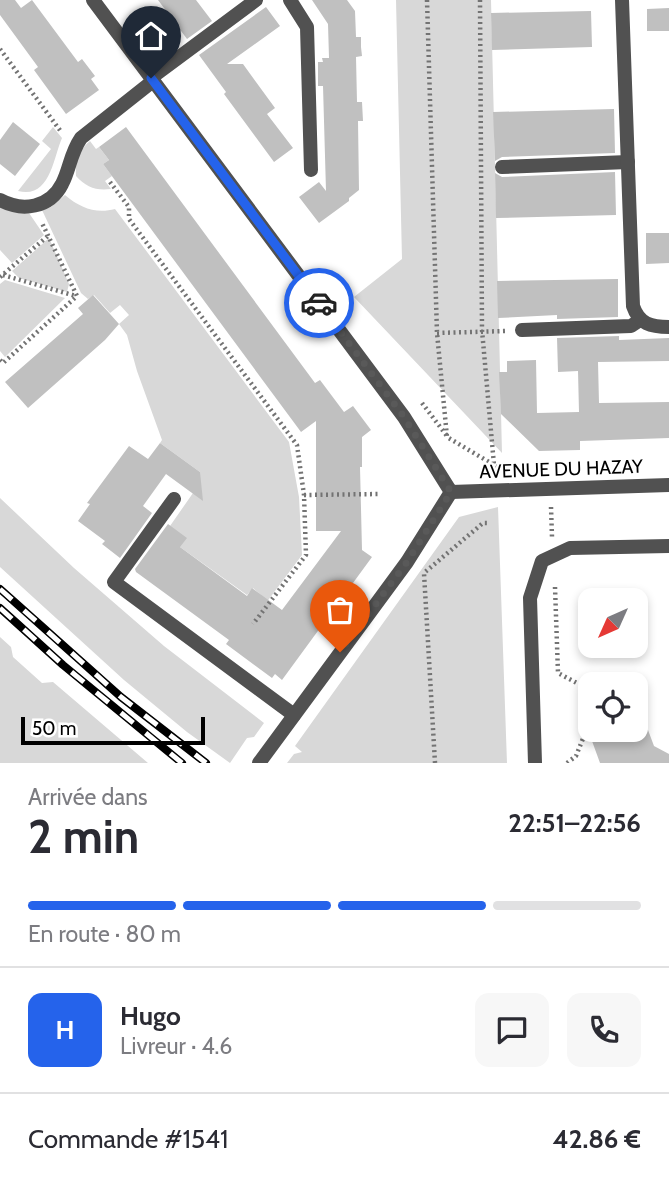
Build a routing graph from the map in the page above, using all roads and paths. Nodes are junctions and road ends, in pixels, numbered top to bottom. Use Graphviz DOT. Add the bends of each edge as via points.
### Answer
graph roads {
  1 [pos="93,0"];
  2 [pos="256,0"];
  3 [pos="290,0"];
  4 [pos="427,0"];
  5 [pos="480,0"];
  6 [pos="622,0"];
  7 [pos="0,49"];
  8 [pos="152,80"];
  9 [pos="75,147"];
  10 [pos="628,162"];
  11 [pos="502,167"];
  12 [pos="311,170"];
  13 [pos="110,182"];
  14 [pos="0,200"];
  15 [pos="1,276"];
  16 [pos="76,296"];
  17 [pos="640,320"];
  18 [pos="669,327"];
  19 [pos="482,330"];
  20 [pos="522,330"];
  21 [pos="437,333"];
  22 [pos="0,360"];
  23 [pos="422,403"];
  24 [pos="447,437"];
  25 [pos="494,465"];
  26 [pos="501,469"];
  27 [pos="669,485"];
  28 [pos="550,488"];
  29 [pos="451,492"];
  30 [pos="380,494"];
  31 [pos="304,495"];
  32 [pos="174,499"];
  33 [pos="487,523"];
  34 [pos="669,546"];
  35 [pos="554,555"];
  36 [pos="253,624"];
  37 [pos="578,684"];
  38 [pos="294,715"];
  39 [pos="582,742"];
  40 [pos="259,763"];
  41 [pos="435,763"];
  42 [pos="535,763"];
  43 [pos="567,763"];
  1 -- 8 [label="street"];
  2 -- 8 [label="street"];
  3 -- 12 [label="street" via="307,27"];
  4 -- 21 [label="path"];
  5 -- 19 [label="path"];
  6 -- 10 [label="street"];
  7 -- 9 [label="path"];
  8 -- 9 [label="street" via="88,131"];
  8 -- 29 [label="street" via="404,417"];
  9 -- 14 [label="street" via="52,198 33,207"];
  10 -- 11 [label="street"];
  10 -- 17 [label="street" via="632,299"];
  13 -- 31 [label="path" via="129,207 129,219 297,445"];
  15 -- 16 [label="path"];
  15 -- 16 [label="path" via="49,235"];
  16 -- 22 [label="path" via="3,363"];
  17 -- 18 [label="street" via="653,327"];
  17 -- 20 [label="street" via="631,326"];
  19 -- 20 [label="path"];
  19 -- 21 [label="path"];
  19 -- 25 [label="path"];
  21 -- 24 [label="path"];
  23 -- 24 [label="path"];
  24 -- 25 [label="path"];
  25 -- 26 [label="path"];
  27 -- 28 [label="street, AVENUE DU HAZAY"];
  28 -- 29 [label="street, AVENUE DU HAZAY"];
  28 -- 35 [label="path"];
  29 -- 38 [label="street" via="407,562"];
  30 -- 31 [label="path"];
  31 -- 36 [label="path" via="306,555"];
  32 -- 38 [label="street" via="114,582"];
  33 -- 41 [label="path" via="424,573"];
  34 -- 35 [label="street" via="570,548"];
  35 -- 37 [label="path" via="558,673"];
  35 -- 42 [label="street" via="542,561 530,598"];
  38 -- 40 [label="street"];
  39 -- 43 [label="path"];
}
